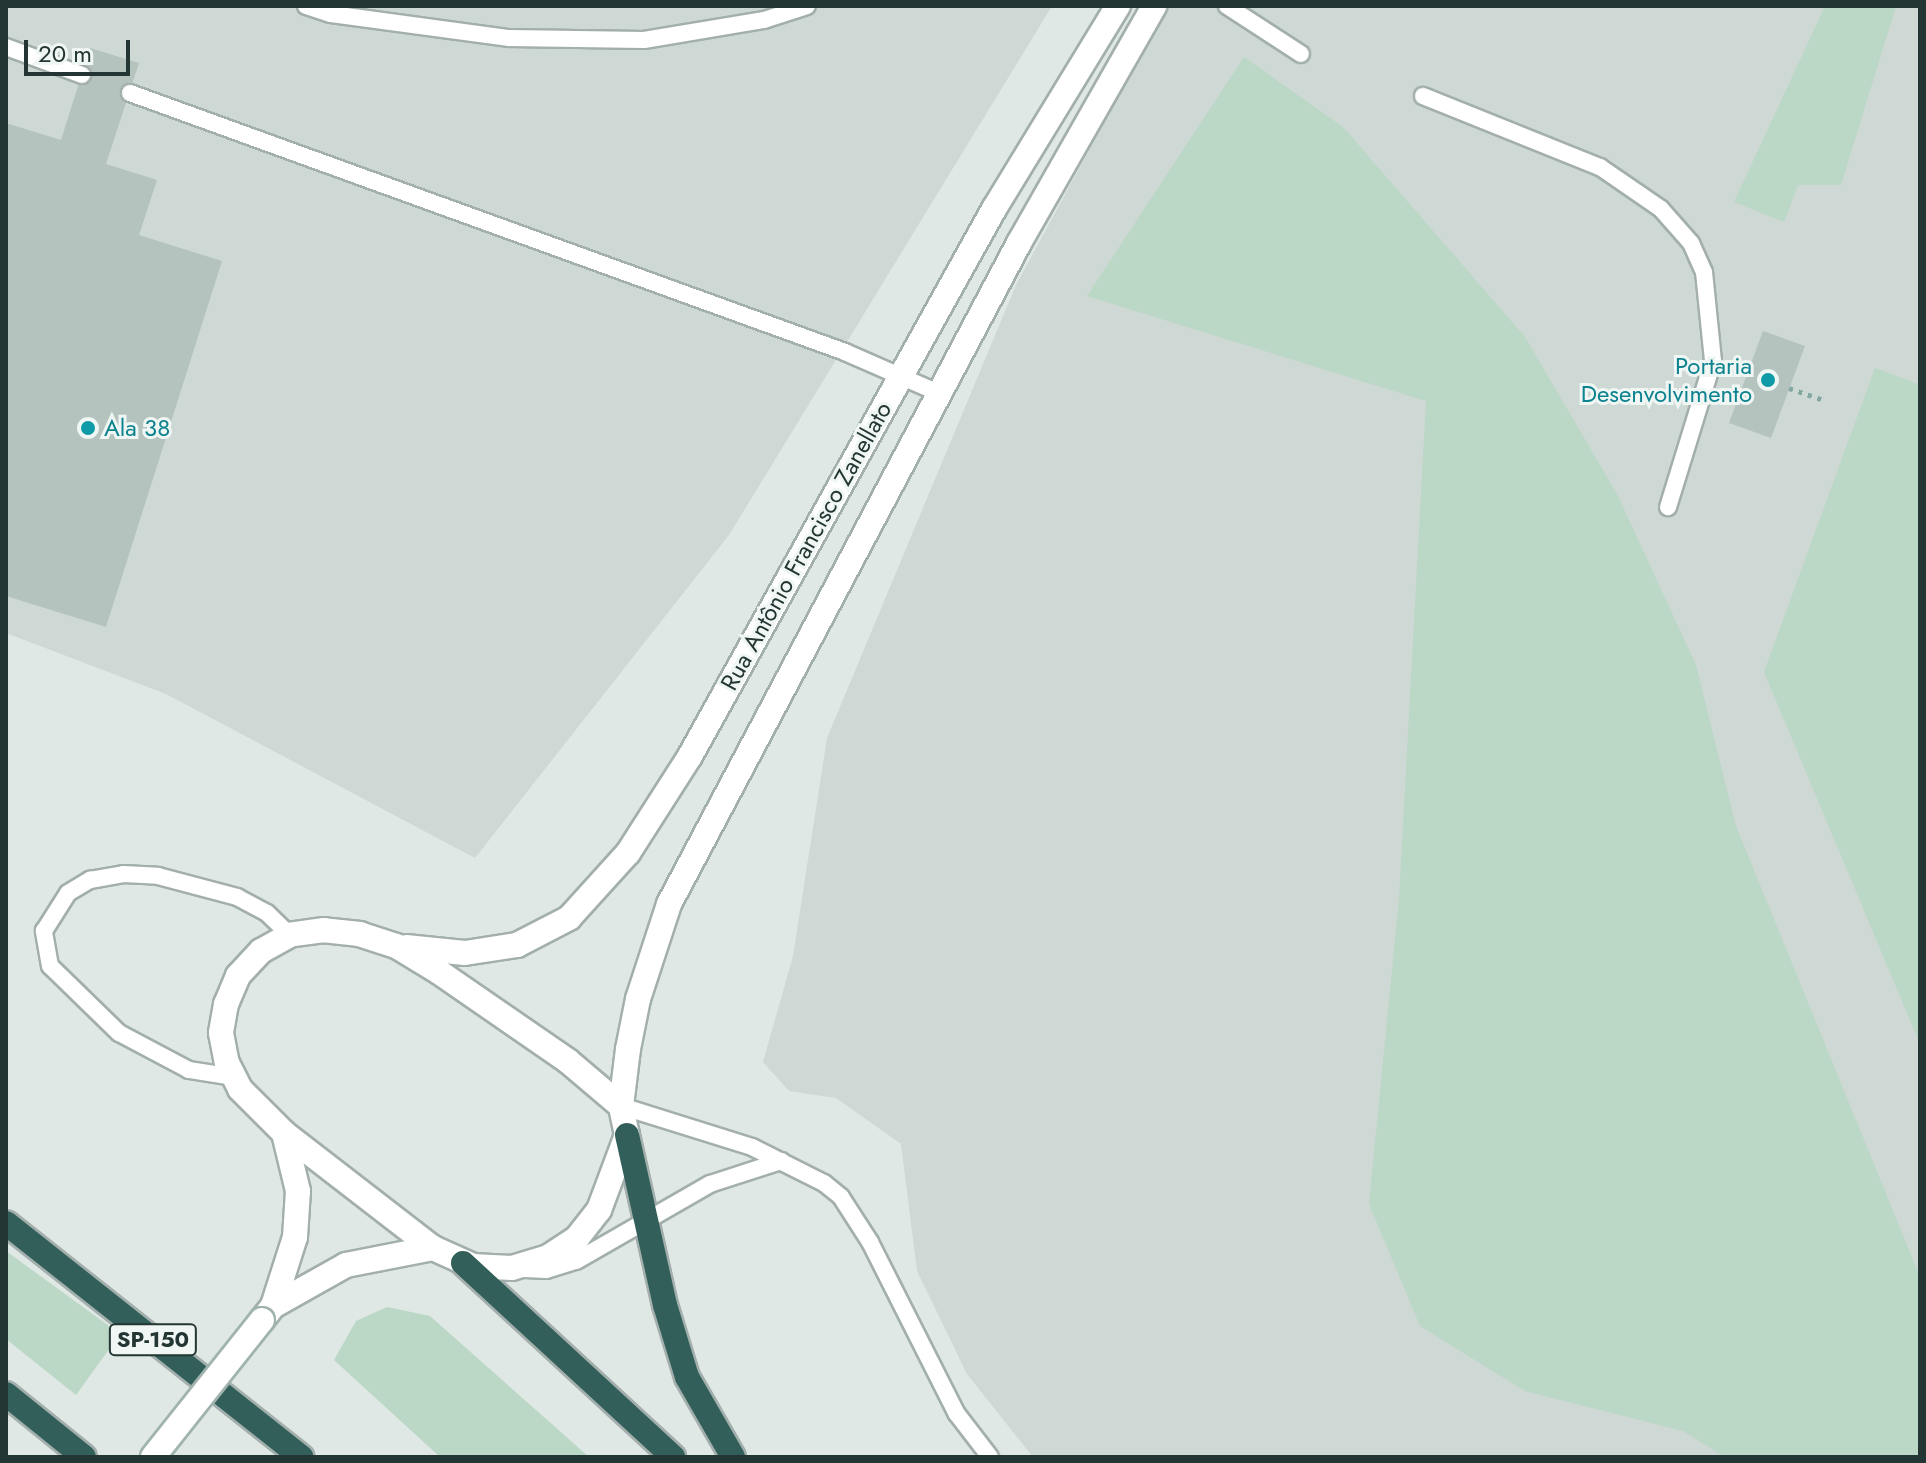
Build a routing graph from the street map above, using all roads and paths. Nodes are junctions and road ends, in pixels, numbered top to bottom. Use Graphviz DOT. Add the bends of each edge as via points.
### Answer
graph roads {
  1 [pos="306,6"];
  2 [pos="807,6"];
  3 [pos="1118,6"];
  4 [pos="1154,6"];
  5 [pos="1227,6"];
  6 [pos="6,47"];
  7 [pos="1301,54"];
  8 [pos="82,75"];
  9 [pos="130,93"];
  10 [pos="1423,96"];
  11 [pos="900,374"];
  12 [pos="1789,388"];
  13 [pos="941,394"];
  14 [pos="1821,399"];
  15 [pos="1668,507"];
  16 [pos="290,935"];
  17 [pos="396,946"];
  18 [pos="234,1077"];
  19 [pos="621,1106"];
  20 [pos="284,1133"];
  21 [pos="627,1135"];
  22 [pos="781,1161"];
  23 [pos="646,1221"];
  24 [pos="6,1223"];
  25 [pos="433,1248"];
  26 [pos="463,1263"];
  27 [pos="512,1268"];
  28 [pos="268,1313"];
  29 [pos="6,1394"];
  30 [pos="84,1457"];
  31 [pos="153,1457"];
  32 [pos="301,1457"];
  33 [pos="673,1457"];
  34 [pos="733,1457"];
  35 [pos="990,1457"];
  1 -- 2 [label="lane" via="331,14 509,38 644,40 764,20"];
  3 -- 11 [label="street, Rua Antônio Francisco Zanellato"];
  4 -- 13 [label="street, Rua Antônio Francisco Zanellato" via="1019,243"];
  5 -- 7 [label="lane"];
  6 -- 8 [label="lane"];
  9 -- 11 [label="lane"];
  10 -- 15 [label="lane" via="1600,167 1661,209 1691,243 1704,272 1713,361"];
  11 -- 13 [label="lane"];
  11 -- 17 [label="street, Rua Antônio Francisco Zanellato" via="660,807 589,900 548,932 494,951"];
  12 -- 14 [label="path"];
  13 -- 19 [label="street, Rua Antônio Francisco Zanellato" via="669,904 638,999"];
  16 -- 17 [label="street, Rua Antônio Francisco Zanellato" via="324,930"];
  16 -- 18 [label="street, Rua Antônio Francisco Zanellato" via="261,951 238,976 226,1004 221,1033"];
  16 -- 18 [label="lane" via="267,913 237,897 158,876 123,874 90,880 68,893 44,931 50,966 119,1033 189,1070"];
  17 -- 19 [label="street, Rua Antônio Francisco Zanellato" via="568,1061"];
  18 -- 20 [label="street, Rua Antônio Francisco Zanellato"];
  19 -- 21 [label="street, Rua Antônio Francisco Zanellato"];
  19 -- 22 [label="lane"];
  20 -- 25 [label="street, Rua Antônio Francisco Zanellato"];
  20 -- 28 [label="street" via="297,1180 298,1216"];
  21 -- 23 [label="highway"];
  21 -- 27 [label="street" via="607,1193 588,1225 548,1257"];
  22 -- 23 [label="lane" via="710,1184"];
  22 -- 35 [label="lane" via="824,1183 857,1219 957,1414"];
  23 -- 27 [label="lane" via="559,1268"];
  23 -- 34 [label="highway" via="687,1377"];
  24 -- 32 [label="highway, SP-150"];
  25 -- 26 [label="street, Rua Antônio Francisco Zanellato"];
  25 -- 28 [label="street" via="346,1265"];
  26 -- 27 [label="street, Rua Antônio Francisco Zanellato"];
  26 -- 33 [label="highway"];
  28 -- 31 [label="street, bridge"];
  29 -- 30 [label="highway"];
}
